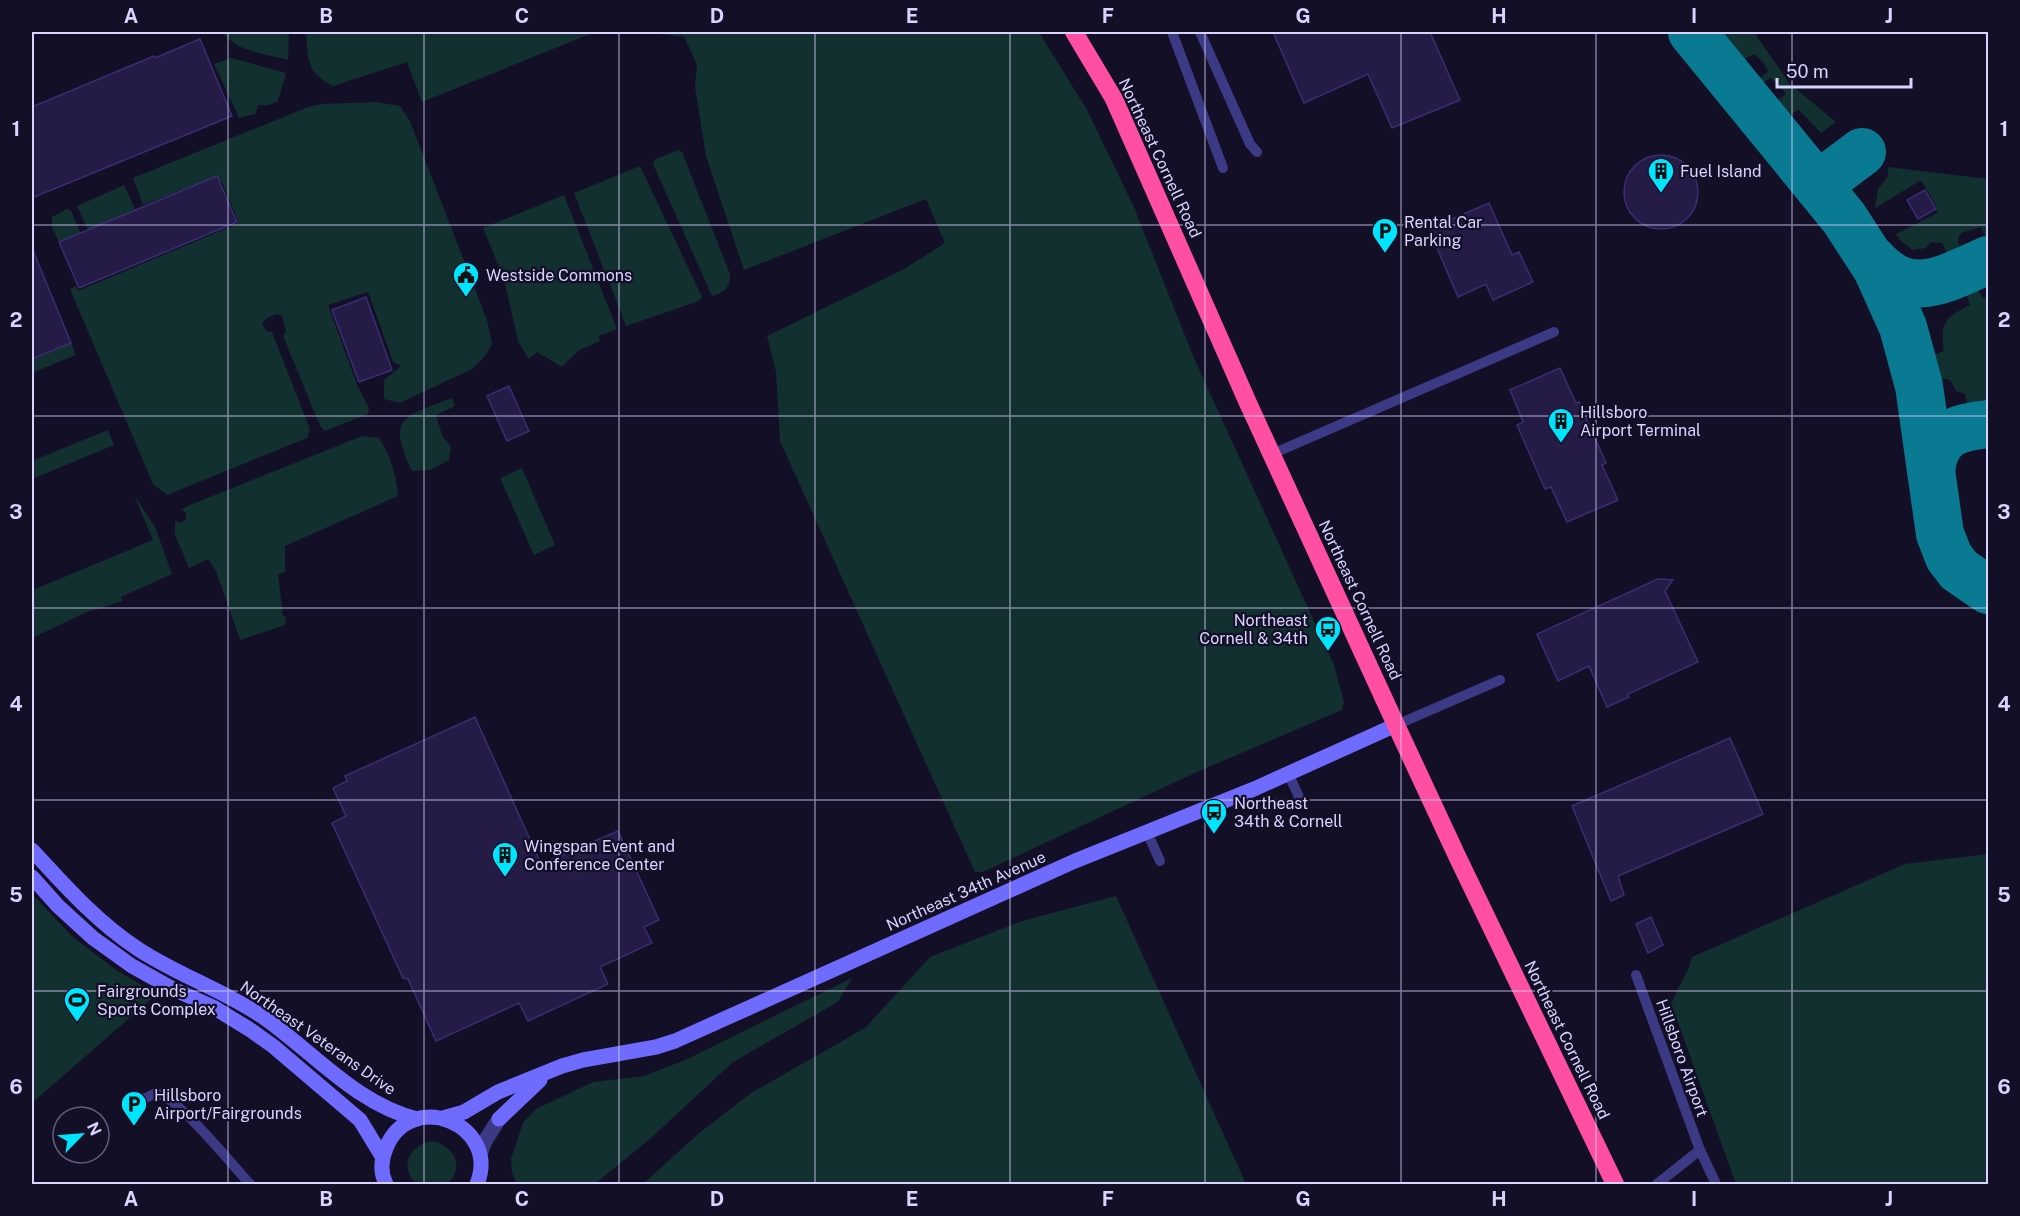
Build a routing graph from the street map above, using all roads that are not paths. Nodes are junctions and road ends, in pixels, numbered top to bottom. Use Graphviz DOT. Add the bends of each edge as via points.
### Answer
graph roads {
  1 [pos="1074,32"];
  2 [pos="1172,32"];
  3 [pos="1200,32"];
  4 [pos="1257,152"];
  5 [pos="1223,168"];
  6 [pos="1554,332"];
  7 [pos="1272,454"];
  8 [pos="1500,680"];
  9 [pos="1396,725"];
  10 [pos="1288,773"];
  11 [pos="1299,797"];
  12 [pos="1147,832"];
  13 [pos="32,850"];
  14 [pos="1160,861"];
  15 [pos="32,877"];
  16 [pos="1636,975"];
  17 [pos="546,1074"];
  18 [pos="139,1101"];
  19 [pos="443,1118"];
  20 [pos="417,1119"];
  21 [pos="1700,1150"];
  22 [pos="480,1154"];
  23 [pos="382,1156"];
  24 [pos="480,1182"];
  25 [pos="383,1183"];
  26 [pos="250,1185"];
  27 [pos="1615,1185"];
  28 [pos="1657,1185"];
  29 [pos="1716,1185"];
  1 -- 7 [label="highway, Northeast Cornell Road" via="1114,99"];
  2 -- 5 [label="lane"];
  3 -- 4 [label="lane"];
  6 -- 7 [label="lane"];
  7 -- 9 [label="highway, Northeast Cornell Road"];
  8 -- 9 [label="lane"];
  9 -- 10 [label="street, Northeast 34th Avenue"];
  9 -- 27 [label="highway, Northeast Cornell Road"];
  10 -- 11 [label="lane"];
  10 -- 12 [label="street, Northeast 34th Avenue"];
  12 -- 14 [label="lane"];
  12 -- 17 [label="street, Northeast 34th Avenue" via="675,1041 583,1060"];
  13 -- 20 [label="street, Northeast Veterans Drive" via="100,920 139,949 264,1018 374,1103"];
  15 -- 23 [label="street, Northeast Veterans Drive" via="93,938 132,966 213,1007 280,1053 360,1120"];
  16 -- 21 [label="lane, Hillsboro Airport"];
  17 -- 19 [label="street, Northeast 34th Avenue"];
  17 -- 22 [label="street, Northeast 34th Avenue" via="499,1119"];
  18 -- 26 [label="lane" via="156,1094 168,1097"];
  19 -- 20 [label="street, Northeast 34th Avenue"];
  19 -- 22 [label="street" via="467,1132"];
  20 -- 23 [label="street" via="394,1134"];
  21 -- 28 [label="lane"];
  21 -- 29 [label="lane, Hillsboro Airport"];
  22 -- 24 [label="street"];
  23 -- 25 [label="street"];
}
